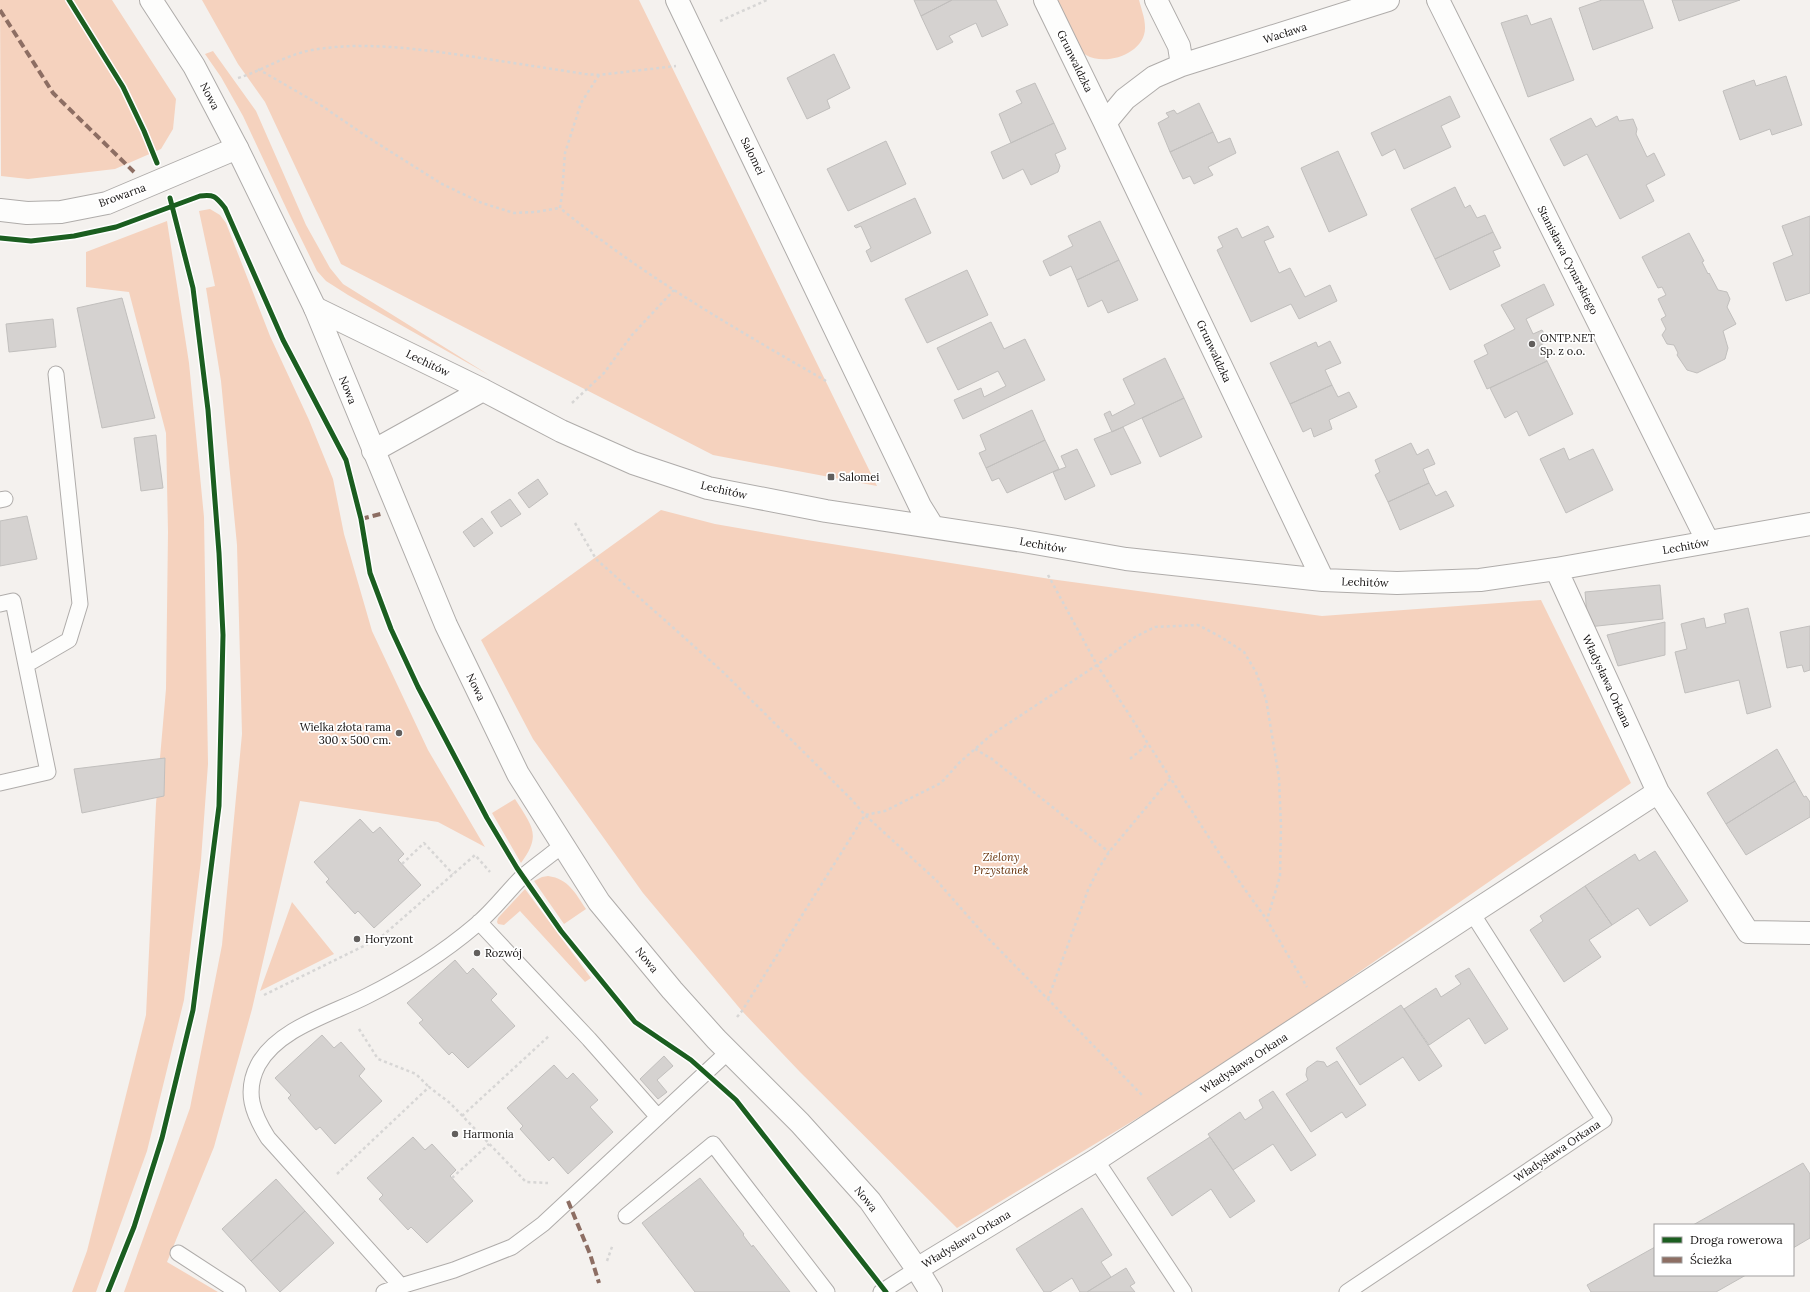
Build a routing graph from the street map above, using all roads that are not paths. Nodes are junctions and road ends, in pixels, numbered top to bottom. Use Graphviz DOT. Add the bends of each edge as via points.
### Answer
graph roads {
  1 [pos="151,0"];
  2 [pos="678,0"];
  3 [pos="1045,0"];
  4 [pos="1156,0"];
  5 [pos="1388,0"];
  6 [pos="1438,0"];
  7 [pos="1182,66"];
  8 [pos="1105,122"];
  9 [pos="237,148"];
  10 [pos="0,210"];
  11 [pos="314,308"];
  12 [pos="56,374"];
  13 [pos="483,390"];
  14 [pos="373,451"];
  15 [pos="1810,524"];
  16 [pos="933,527"];
  17 [pos="1708,542"];
  18 [pos="1556,569"];
  19 [pos="1323,580"];
  20 [pos="0,604"];
  21 [pos="26,665"];
  22 [pos="0,783"];
  23 [pos="1658,792"];
  24 [pos="563,845"];
  25 [pos="1472,913"];
  26 [pos="479,922"];
  27 [pos="1810,933"];
  28 [pos="722,1045"];
  29 [pos="658,1117"];
  30 [pos="1096,1160"];
  31 [pos="626,1216"];
  32 [pos="178,1253"];
  33 [pos="917,1269"];
  34 [pos="401,1286"];
  35 [pos="238,1292"];
  36 [pos="384,1292"];
  37 [pos="827,1292"];
  38 [pos="881,1292"];
  39 [pos="931,1292"];
  40 [pos="1184,1292"];
  41 [pos="1347,1292"];
  1 -- 9 [label="street, Nowa" via="194,66"];
  2 -- 16 [label="street, Salomei" via="920,506"];
  3 -- 8 [label="street, Grunwaldzka"];
  4 -- 7 [label="street" via="1179,46"];
  5 -- 7 [label="street, Wacława"];
  6 -- 17 [label="street, Stanisława Cynarskiego"];
  7 -- 8 [label="street" via="1154,77 1125,99"];
  8 -- 19 [label="street, Grunwaldzka"];
  9 -- 10 [label="street, Browarna" via="107,202 61,212 27,213"];
  9 -- 11 [label="street, Nowa"];
  11 -- 13 [label="street, Lechitów"];
  11 -- 14 [label="street, Nowa"];
  12 -- 21 [label="lane" via="80,604 69,640"];
  13 -- 14 [label="street"];
  13 -- 16 [label="street, Lechitów" via="561,432 633,462 708,488 826,511"];
  14 -- 24 [label="street, Nowa" via="446,625 518,774"];
  15 -- 17 [label="street, Lechitów"];
  16 -- 19 [label="street, Lechitów" via="1126,559"];
  17 -- 18 [label="street, Lechitów"];
  18 -- 19 [label="street, Lechitów" via="1480,580 1397,583"];
  18 -- 23 [label="street, Władysława Orkana"];
  20 -- 21 [label="lane" via="13,601"];
  21 -- 22 [label="lane" via="48,772"];
  23 -- 25 [label="street, Władysława Orkana"];
  23 -- 27 [label="street, Władysława Orkana" via="1748,932"];
  24 -- 26 [label="lane" via="523,877"];
  24 -- 28 [label="street, Nowa" via="599,902 672,990"];
  25 -- 30 [label="street, Władysława Orkana"];
  25 -- 41 [label="lane, Władysława Orkana" via="1604,1120"];
  26 -- 29 [label="lane" via="569,1017"];
  26 -- 34 [label="lane" via="421,965 366,997 296,1030 270,1048 258,1064 250,1083 253,1107 258,1122 268,1138"];
  28 -- 29 [label="lane"];
  28 -- 33 [label="street, Nowa" via="800,1123 870,1201"];
  29 -- 34 [label="lane" via="543,1224 512,1247 454,1270"];
  30 -- 33 [label="street, Władysława Orkana"];
  30 -- 40 [label="lane"];
  31 -- 37 [label="lane" via="713,1144"];
  32 -- 35 [label="lane"];
  33 -- 38 [label="lane"];
  33 -- 39 [label="street, Nowa"];
  34 -- 36 [label="lane"];
}
